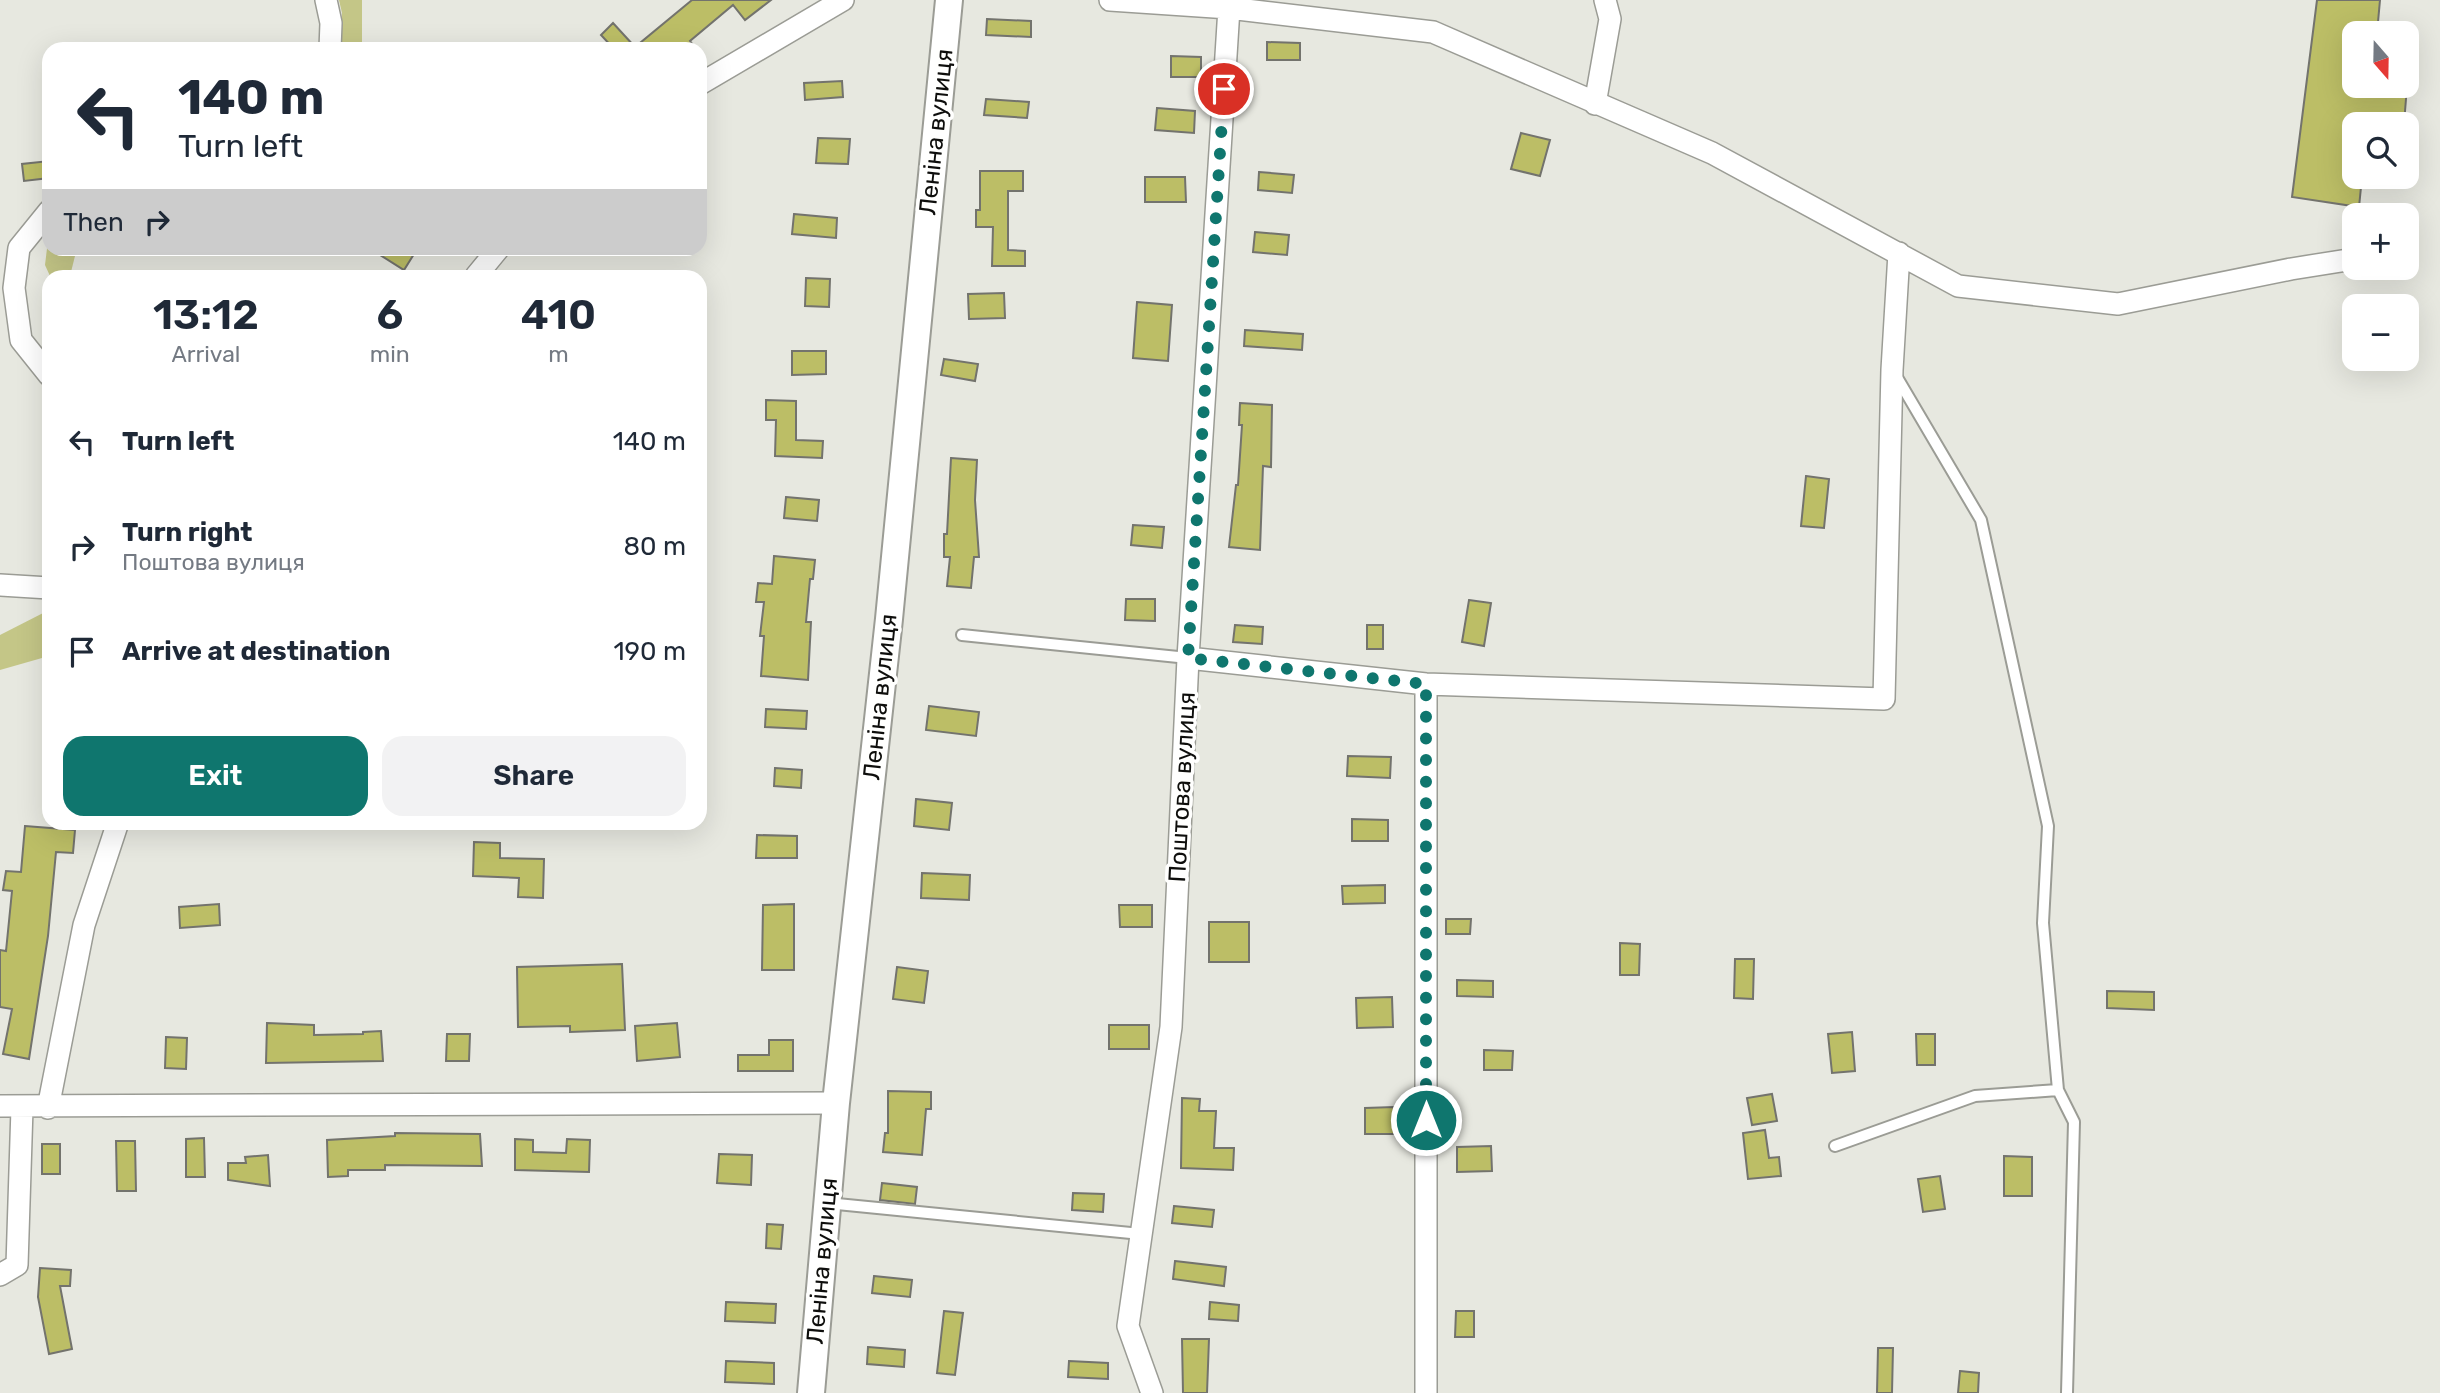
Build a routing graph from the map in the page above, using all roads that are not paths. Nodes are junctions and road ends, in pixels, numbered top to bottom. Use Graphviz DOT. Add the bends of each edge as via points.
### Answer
graph roads {
  1 [pos="326,0"];
  2 [pos="843,0"];
  3 [pos="949,0"];
  4 [pos="1110,0"];
  5 [pos="1605,0"];
  6 [pos="1229,8"];
  7 [pos="330,42"];
  8 [pos="707,80"];
  9 [pos="1595,104"];
  10 [pos="42,220"];
  11 [pos="1899,253"];
  12 [pos="492,256"];
  13 [pos="2342,261"];
  14 [pos="481,270"];
  15 [pos="42,366"];
  16 [pos="1892,370"];
  17 [pos="0,585"];
  18 [pos="42,588"];
  19 [pos="962,635"];
  20 [pos="1188,658"];
  21 [pos="1426,684"];
  22 [pos="115,830"];
  23 [pos="2058,1090"];
  24 [pos="836,1102"];
  25 [pos="0,1107"];
  26 [pos="22,1108"];
  27 [pos="48,1108"];
  28 [pos="1835,1146"];
  29 [pos="827,1203"];
  30 [pos="1141,1234"];
  31 [pos="0,1275"];
  32 [pos="811,1393"];
  33 [pos="1152,1393"];
  34 [pos="1426,1393"];
  35 [pos="2067,1393"];
  1 -- 7 [label="street"];
  2 -- 8 [label="street"];
  3 -- 24 [label="street, Леніна вулиця"];
  4 -- 6 [label="street"];
  5 -- 9 [label="street" via="1610,19"];
  6 -- 9 [label="street" via="1433,32"];
  6 -- 20 [label="street, Поштова вулиця"];
  9 -- 11 [label="street" via="1712,153"];
  10 -- 15 [label="street" via="19,248 14,288 21,340"];
  11 -- 13 [label="street" via="1958,286 2118,304"];
  11 -- 16 [label="street"];
  12 -- 14 [label="street"];
  16 -- 21 [label="street" via="1884,699"];
  16 -- 23 [label="lane" via="1981,520 2048,826 2043,923"];
  17 -- 18 [label="street"];
  19 -- 20 [label="lane"];
  20 -- 21 [label="street"];
  20 -- 30 [label="street, Поштова вулиця" via="1171,1027"];
  21 -- 34 [label="street"];
  22 -- 27 [label="street" via="84,925"];
  23 -- 28 [label="lane" via="1975,1096"];
  23 -- 35 [label="lane" via="2074,1122"];
  24 -- 27 [label="street"];
  24 -- 29 [label="street, Леніна вулиця"];
  25 -- 26 [label="street"];
  26 -- 27 [label="street"];
  26 -- 31 [label="street" via="17,1265"];
  29 -- 30 [label="lane"];
  29 -- 32 [label="street, Леніна вулиця"];
  30 -- 33 [label="street, Поштова вулиця" via="1128,1326"];
}
